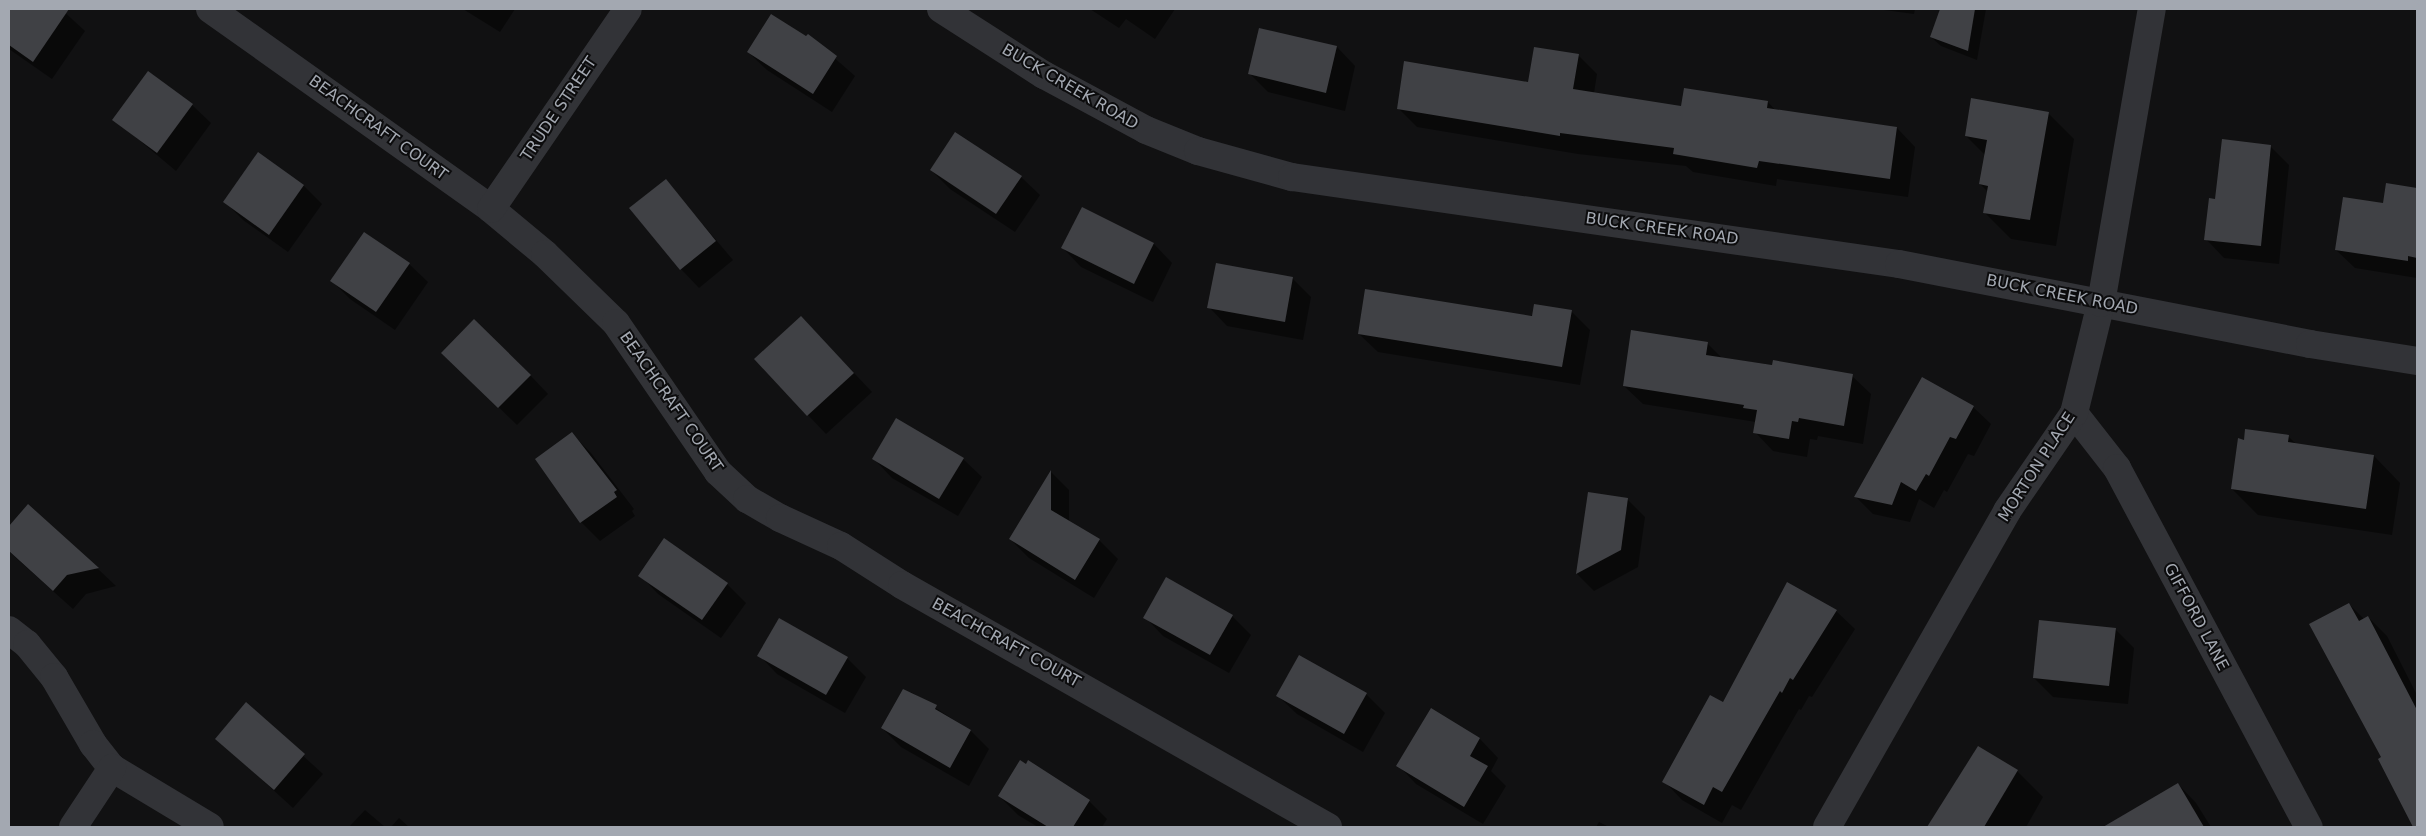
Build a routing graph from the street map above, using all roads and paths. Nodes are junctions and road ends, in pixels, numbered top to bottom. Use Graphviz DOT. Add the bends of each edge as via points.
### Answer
graph roads {
  1 [pos="210,9"];
  2 [pos="628,9"];
  3 [pos="941,9"];
  4 [pos="2152,9"];
  5 [pos="491,209"];
  6 [pos="2101,303"];
  7 [pos="2417,361"];
  8 [pos="2074,413"];
  9 [pos="9,630"];
  10 [pos="112,768"];
  11 [pos="73,827"];
  12 [pos="210,827"];
  13 [pos="1328,827"];
  14 [pos="1827,827"];
  15 [pos="2309,827"];
  1 -- 5 [label="street, BEACHCRAFT COURT"];
  2 -- 5 [label="street, TRUDE STREET"];
  3 -- 6 [label="street, BUCK CREEK ROAD" via="1044,75 1146,130 1198,151 1292,177 1751,240 1989,280"];
  4 -- 6 [label="street, MORTON PLACE"];
  5 -- 13 [label="street, BEACHCRAFT COURT" via="545,254 616,323 718,472 747,499 841,546 902,585"];
  6 -- 7 [label="street, BUCK CREEK ROAD" via="2310,344"];
  6 -- 8 [label="street, MORTON PLACE"];
  8 -- 14 [label="street, MORTON PLACE" via="2007,510"];
  8 -- 15 [label="street, GIFFORD LANE" via="2117,468"];
  9 -- 10 [label="street" via="27,644 54,677 93,744"];
  10 -- 11 [label="street"];
  10 -- 12 [label="street"];
}
